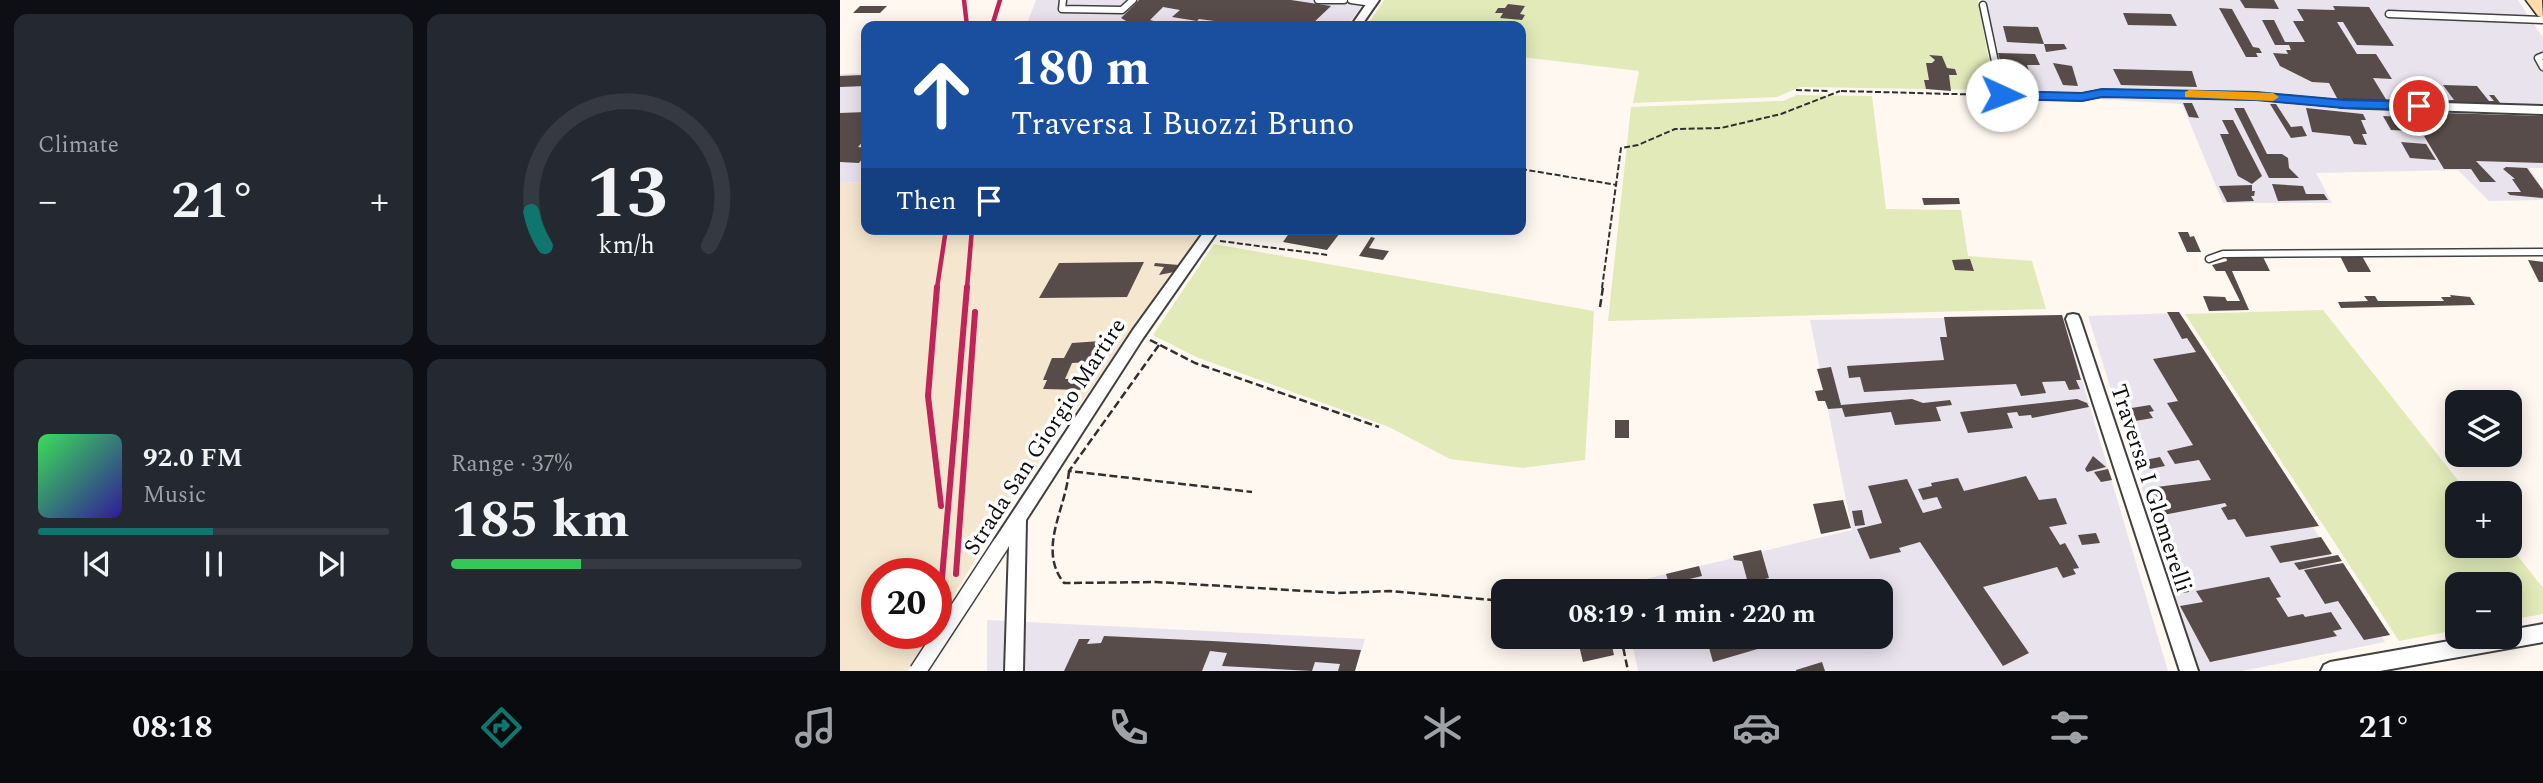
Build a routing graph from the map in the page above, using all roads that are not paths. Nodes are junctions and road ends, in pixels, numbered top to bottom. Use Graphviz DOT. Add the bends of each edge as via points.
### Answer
graph roads {
  1 [pos="1063,0"];
  2 [pos="1133,0"];
  3 [pos="1318,0"];
  4 [pos="1344,0"];
  5 [pos="1352,0"];
  6 [pos="2534,0"];
  7 [pos="1373,1"];
  8 [pos="1983,5"];
  9 [pos="2543,13"];
  10 [pos="2389,14"];
  11 [pos="2543,20"];
  12 [pos="1359,21"];
  13 [pos="2543,56"];
  14 [pos="2543,67"];
  15 [pos="2344,104"];
  16 [pos="2543,110"];
  17 [pos="1209,235"];
  18 [pos="2543,252"];
  19 [pos="2209,259"];
  20 [pos="2073,319"];
  21 [pos="1018,518"];
  22 [pos="2543,633"];
  23 [pos="918,671"];
  24 [pos="1014,671"];
  25 [pos="2189,671"];
  26 [pos="2330,671"];
  1 -- 2 [label="lane" via="1062,9 1122,10"];
  3 -- 4 [label="lane"];
  5 -- 7 [label="lane"];
  6 -- 9 [label="main road"];
  7 -- 12 [label="street"];
  8 -- 15 [label="lane" via="2002,95 2256,96"];
  10 -- 11 [label="lane"];
  13 -- 14 [label="lane" via="2538,58"];
  15 -- 16 [label="street"];
  17 -- 21 [label="street, Strada San Giorgio Martire" via="1138,334"];
  18 -- 19 [label="lane" via="2223,254"];
  20 -- 25 [label="street, Traversa I Glomerelli"];
  21 -- 23 [label="street, Strada San Giorgio Martire, bridge"];
  21 -- 24 [label="street"];
  22 -- 26 [label="street"];
}
